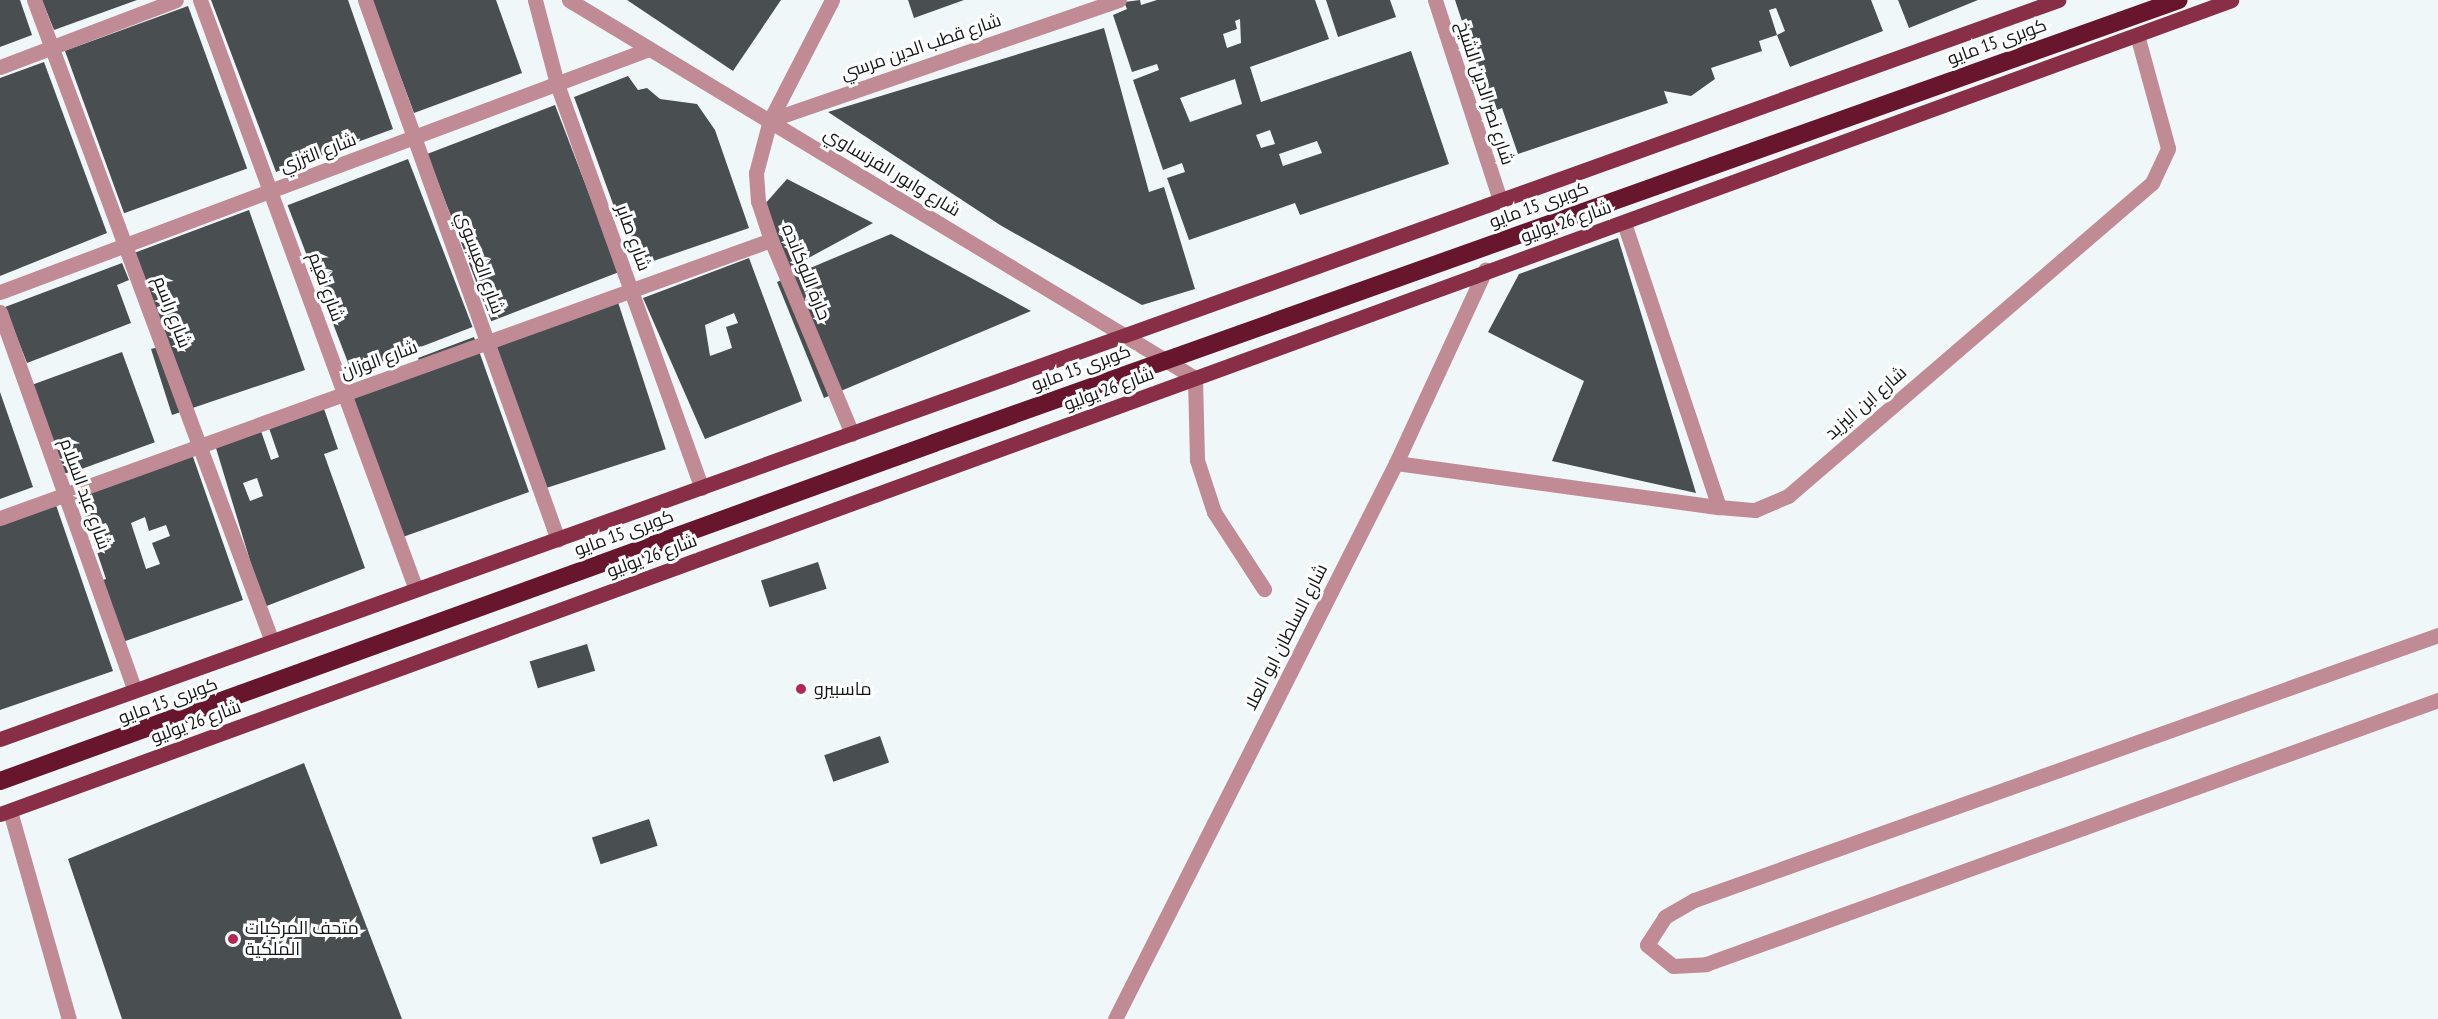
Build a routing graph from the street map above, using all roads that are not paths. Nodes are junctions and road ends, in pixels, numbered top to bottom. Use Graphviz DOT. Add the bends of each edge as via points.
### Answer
graph roads {
  1 [pos="34,0"];
  2 [pos="176,0"];
  3 [pos="200,0"];
  4 [pos="365,0"];
  5 [pos="535,0"];
  6 [pos="569,0"];
  7 [pos="832,0"];
  8 [pos="1119,0"];
  9 [pos="1435,0"];
  10 [pos="2058,0"];
  11 [pos="2179,0"];
  12 [pos="2231,0"];
  13 [pos="2137,35"];
  14 [pos="52,48"];
  15 [pos="649,50"];
  16 [pos="0,67"];
  17 [pos="557,84"];
  18 [pos="770,120"];
  19 [pos="414,137"];
  20 [pos="270,191"];
  21 [pos="1499,197"];
  22 [pos="1624,223"];
  23 [pos="771,240"];
  24 [pos="126,245"];
  25 [pos="1485,270"];
  26 [pos="631,290"];
  27 [pos="0,292"];
  28 [pos="0,312"];
  29 [pos="1126,338"];
  30 [pos="488,342"];
  31 [pos="1195,378"];
  32 [pos="344,394"];
  33 [pos="852,434"];
  34 [pos="202,445"];
  35 [pos="1396,463"];
  36 [pos="702,488"];
  37 [pos="65,494"];
  38 [pos="1719,507"];
  39 [pos="0,518"];
  40 [pos="558,540"];
  41 [pos="415,587"];
  42 [pos="1264,589"];
  43 [pos="2438,635"];
  44 [pos="271,639"];
  45 [pos="134,688"];
  46 [pos="2438,700"];
  47 [pos="0,739"];
  48 [pos="0,781"];
  49 [pos="5,812"];
  50 [pos="69,1019"];
  51 [pos="1115,1019"];
  1 -- 14 [label="street, شارع راسم"];
  2 -- 14 [label="street"];
  3 -- 20 [label="street, شارع نعيم"];
  4 -- 19 [label="street, شارع العيسوي"];
  5 -- 17 [label="street, شارع صابر"];
  6 -- 15 [label="street, شارع وابور الفرنساوي"];
  7 -- 18 [label="street, حارة اللوكانده"];
  8 -- 18 [label="street, شارع قطب الدين مرسي"];
  9 -- 21 [label="street, شارع نصر الدين الشيخ"];
  10 -- 21 [label="main road"];
  11 -- 48 [label="highway, كوبرى 15 مايو, bridge"];
  12 -- 13 [label="main road, شارع 26 يوليو"];
  13 -- 22 [label="main road, شارع 26 يوليو"];
  13 -- 38 [label="street, شارع ابن اليزيد" via="2168,148 2152,183 1788,496 1755,510"];
  14 -- 16 [label="street"];
  14 -- 24 [label="street, شارع راسم"];
  15 -- 17 [label="street, شارع الترزي"];
  15 -- 18 [label="street, شارع وابور الفرنساوي"];
  17 -- 19 [label="street, شارع الترزي"];
  17 -- 26 [label="street, شارع صابر"];
  18 -- 23 [label="street, حارة اللوكانده" via="756,173 758,201"];
  18 -- 29 [label="street, شارع وابور الفرنساوي"];
  19 -- 20 [label="street, شارع الترزي"];
  19 -- 30 [label="street, شارع العيسوي"];
  20 -- 24 [label="street, شارع الترزي"];
  20 -- 32 [label="street, شارع نعيم"];
  21 -- 29 [label="main road"];
  22 -- 25 [label="main road, شارع 26 يوليو"];
  22 -- 38 [label="street"];
  23 -- 26 [label="street, شارع الوزان"];
  23 -- 33 [label="street, حارة اللوكانده"];
  24 -- 27 [label="street, شارع الترزي"];
  24 -- 34 [label="street, شارع راسم"];
  25 -- 31 [label="main road, شارع 26 يوليو"];
  25 -- 35 [label="street, شارع السلطان ابو العلا"];
  26 -- 30 [label="street, شارع الوزان"];
  26 -- 36 [label="street, شارع صابر"];
  28 -- 37 [label="street, شارع عبد السلام"];
  29 -- 31 [label="street, شارع وابور الفرنساوي"];
  29 -- 33 [label="main road"];
  30 -- 32 [label="street, شارع الوزان"];
  30 -- 40 [label="street, شارع العيسوي"];
  31 -- 42 [label="street" via="1197,460 1210,501"];
  31 -- 49 [label="main road, شارع 26 يوليو"];
  32 -- 34 [label="street, شارع الوزان"];
  32 -- 41 [label="street, شارع نعيم"];
  33 -- 36 [label="main road"];
  34 -- 37 [label="street, شارع الوزان"];
  34 -- 44 [label="street, شارع راسم"];
  35 -- 38 [label="street, شارع ابن اليزيد"];
  35 -- 51 [label="street, شارع السلطان ابو العلا"];
  36 -- 40 [label="main road"];
  37 -- 39 [label="street, شارع الوزان"];
  37 -- 45 [label="street, شارع عبد السلام"];
  40 -- 41 [label="main road"];
  41 -- 44 [label="main road"];
  43 -- 46 [label="street" via="1694,900 1665,917 1647,945 1673,966 1706,964"];
  44 -- 45 [label="main road"];
  45 -- 47 [label="main road"];
  49 -- 50 [label="street"];
}
